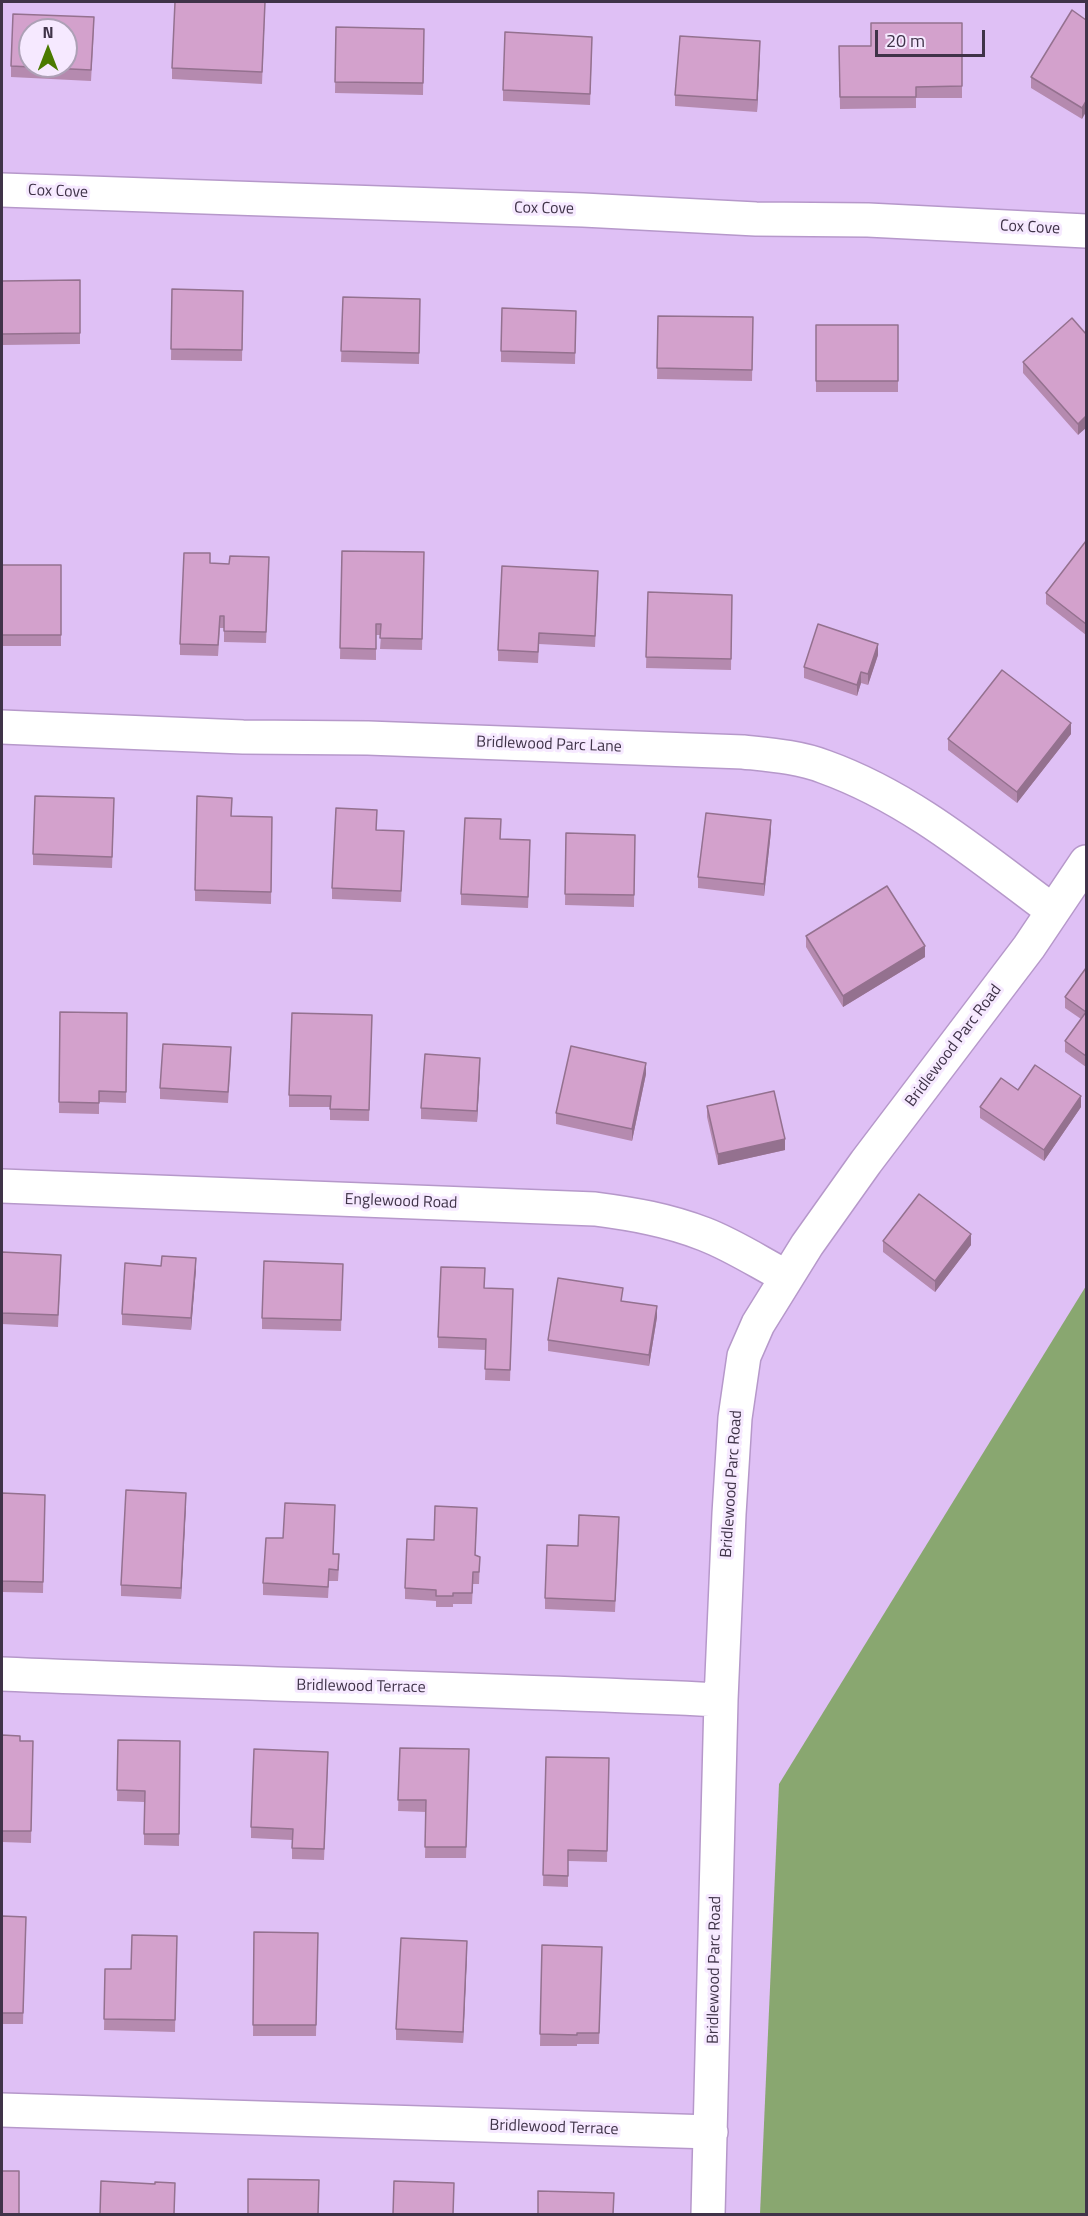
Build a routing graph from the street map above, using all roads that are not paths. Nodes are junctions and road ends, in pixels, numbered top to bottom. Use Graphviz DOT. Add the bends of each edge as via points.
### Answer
graph roads {
  1 [pos="2,190"];
  2 [pos="1086,231"];
  3 [pos="2,727"];
  4 [pos="1086,862"];
  5 [pos="1053,911"];
  6 [pos="2,1186"];
  7 [pos="787,1277"];
  8 [pos="2,1674"];
  9 [pos="721,1700"];
  10 [pos="2,2110"];
  11 [pos="711,2132"];
  12 [pos="708,2214"];
  1 -- 2 [label="street, Cox Cove"];
  3 -- 5 [label="street, Bridlewood Parc Lane" via="782,756 823,766 877,789 937,825"];
  4 -- 5 [label="street, Bridlewood Parc Road"];
  5 -- 7 [label="street, Bridlewood Parc Road" via="866,1162"];
  6 -- 7 [label="street, Englewood Road" via="595,1209 666,1221 707,1235"];
  7 -- 9 [label="street, Bridlewood Parc Road" via="758,1324 744,1356 734,1428"];
  8 -- 9 [label="street, Bridlewood Terrace"];
  9 -- 11 [label="street, Bridlewood Parc Road"];
  10 -- 11 [label="street, Bridlewood Terrace"];
  11 -- 12 [label="street, Bridlewood Parc Road"];
}
